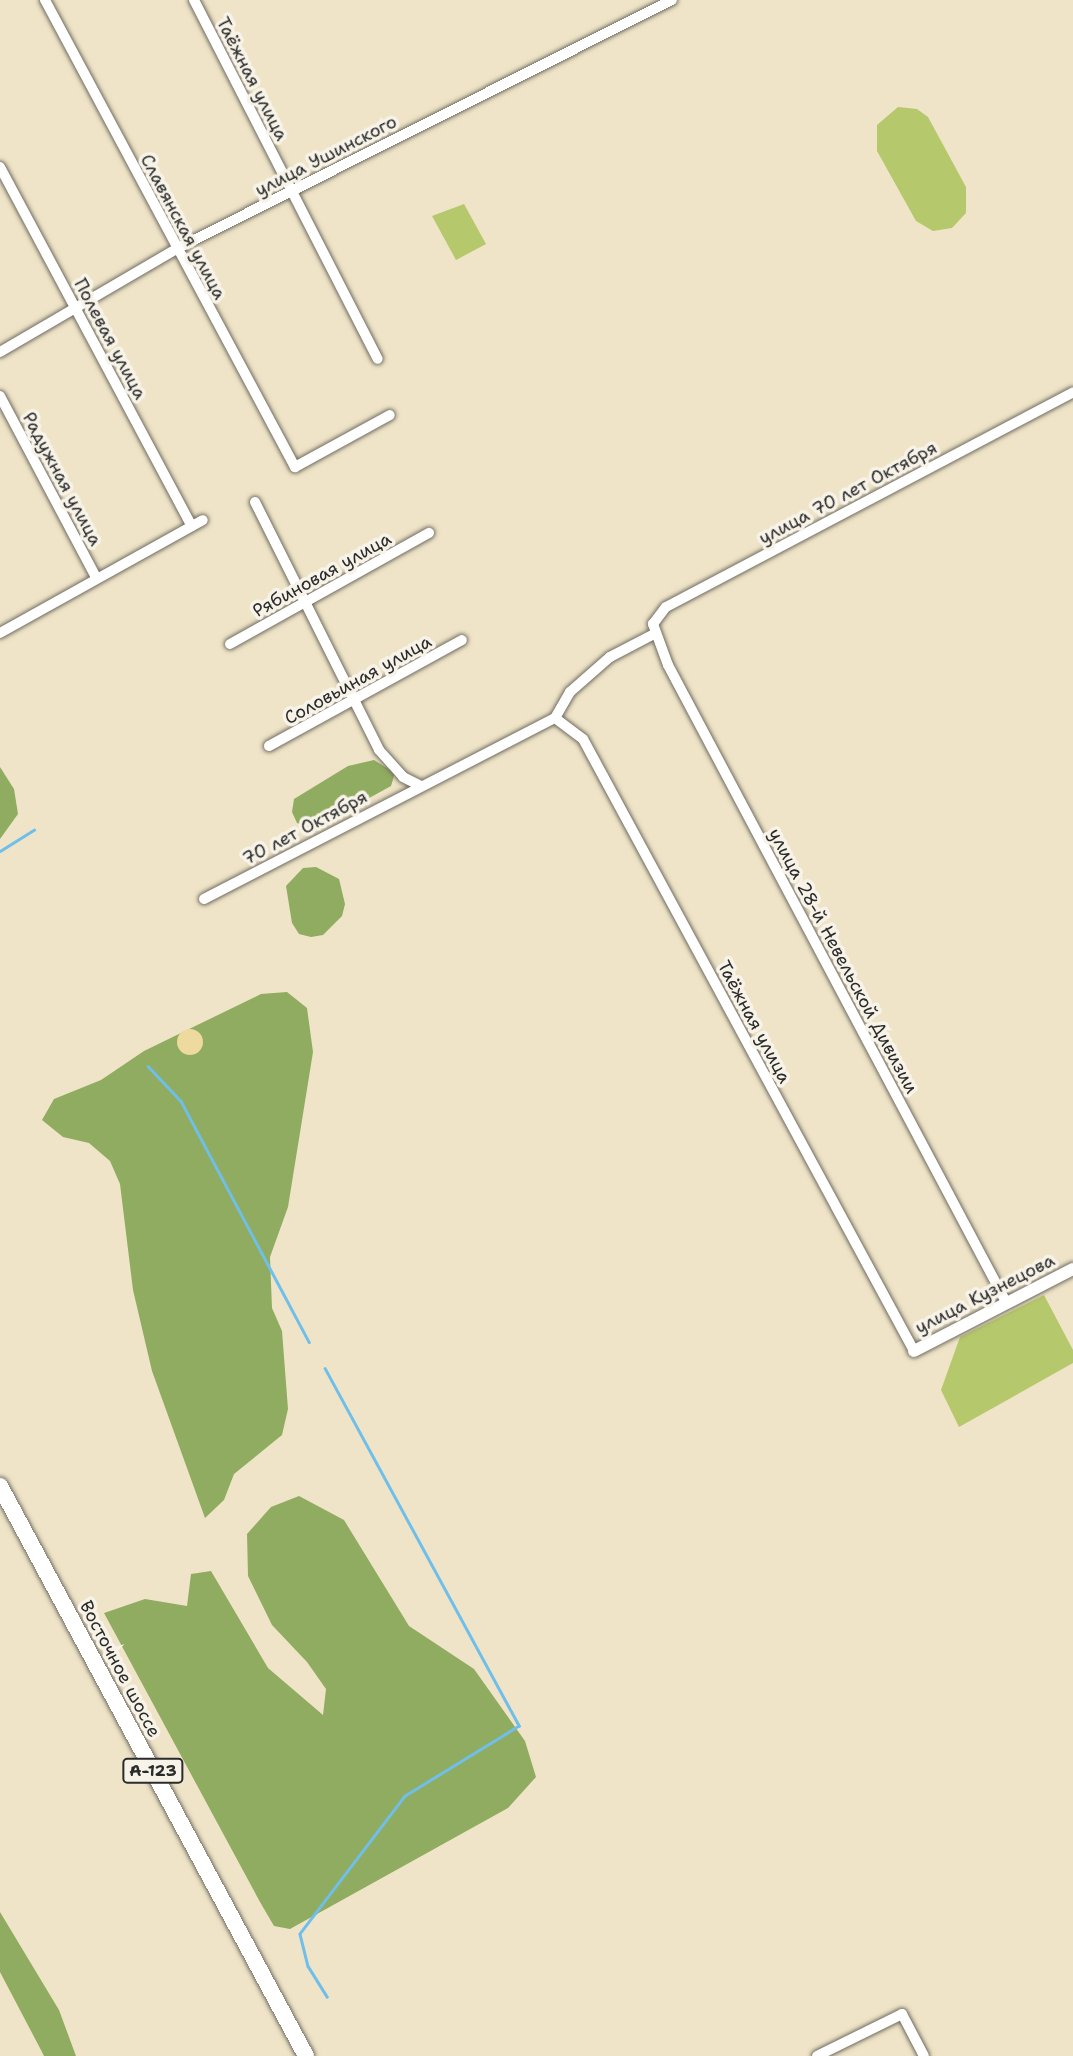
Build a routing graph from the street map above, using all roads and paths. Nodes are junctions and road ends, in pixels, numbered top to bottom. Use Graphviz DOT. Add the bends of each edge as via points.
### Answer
graph roads {
  1 [pos="45,0"];
  2 [pos="194,0"];
  3 [pos="672,0"];
  4 [pos="0,167"];
  5 [pos="293,190"];
  6 [pos="176,249"];
  7 [pos="76,307"];
  8 [pos="0,352"];
  9 [pos="378,359"];
  10 [pos="1073,392"];
  11 [pos="0,396"];
  12 [pos="390,415"];
  13 [pos="255,502"];
  14 [pos="203,520"];
  15 [pos="192,526"];
  16 [pos="429,533"];
  17 [pos="96,577"];
  18 [pos="308,604"];
  19 [pos="0,633"];
  20 [pos="654,634"];
  21 [pos="462,640"];
  22 [pos="230,644"];
  23 [pos="356,699"];
  24 [pos="555,718"];
  25 [pos="269,746"];
  26 [pos="421,786"];
  27 [pos="204,899"];
  28 [pos="1073,1269"];
  29 [pos="1006,1302"];
  30 [pos="914,1351"];
  31 [pos="0,1486"];
  32 [pos="306,2056"];
  33 [pos="817,2056"];
  34 [pos="924,2056"];
  1 -- 6 [label="street, Славянская улица"];
  2 -- 5 [label="street, Таёжная улица"];
  3 -- 5 [label="street, улица Ушинского"];
  4 -- 7 [label="street, Полевая улица"];
  5 -- 6 [label="street, улица Ушинского"];
  5 -- 9 [label="street, Таёжная улица"];
  6 -- 7 [label="street, улица Ушинского"];
  6 -- 12 [label="street, Славянская улица" via="295,467"];
  7 -- 8 [label="street, улица Ушинского"];
  7 -- 15 [label="street, Полевая улица"];
  10 -- 20 [label="street, улица 70 лет Октября" via="666,607 653,624"];
  11 -- 17 [label="street, Радужная улица"];
  13 -- 18 [label="street"];
  14 -- 15 [label="street"];
  15 -- 17 [label="street"];
  16 -- 18 [label="street, Рябиновая улица"];
  17 -- 19 [label="street"];
  18 -- 22 [label="street, Рябиновая улица"];
  18 -- 23 [label="street"];
  20 -- 24 [label="street" via="610,657 570,692"];
  20 -- 29 [label="street, улица 28-й Невельской Дивизии"];
  21 -- 23 [label="street, Соловьиная улица"];
  23 -- 25 [label="street, Соловьиная улица"];
  23 -- 26 [label="street" via="389,764"];
  24 -- 26 [label="street, 70 лет Октября"];
  24 -- 30 [label="street, Таёжная улица" via="583,739"];
  26 -- 27 [label="street, 70 лет Октября"];
  28 -- 29 [label="street, улица Кузнецова"];
  29 -- 30 [label="street, улица Кузнецова"];
  31 -- 32 [label="main road, Восточное шоссе / А-123"];
  33 -- 34 [label="street" via="902,2014"];
}
